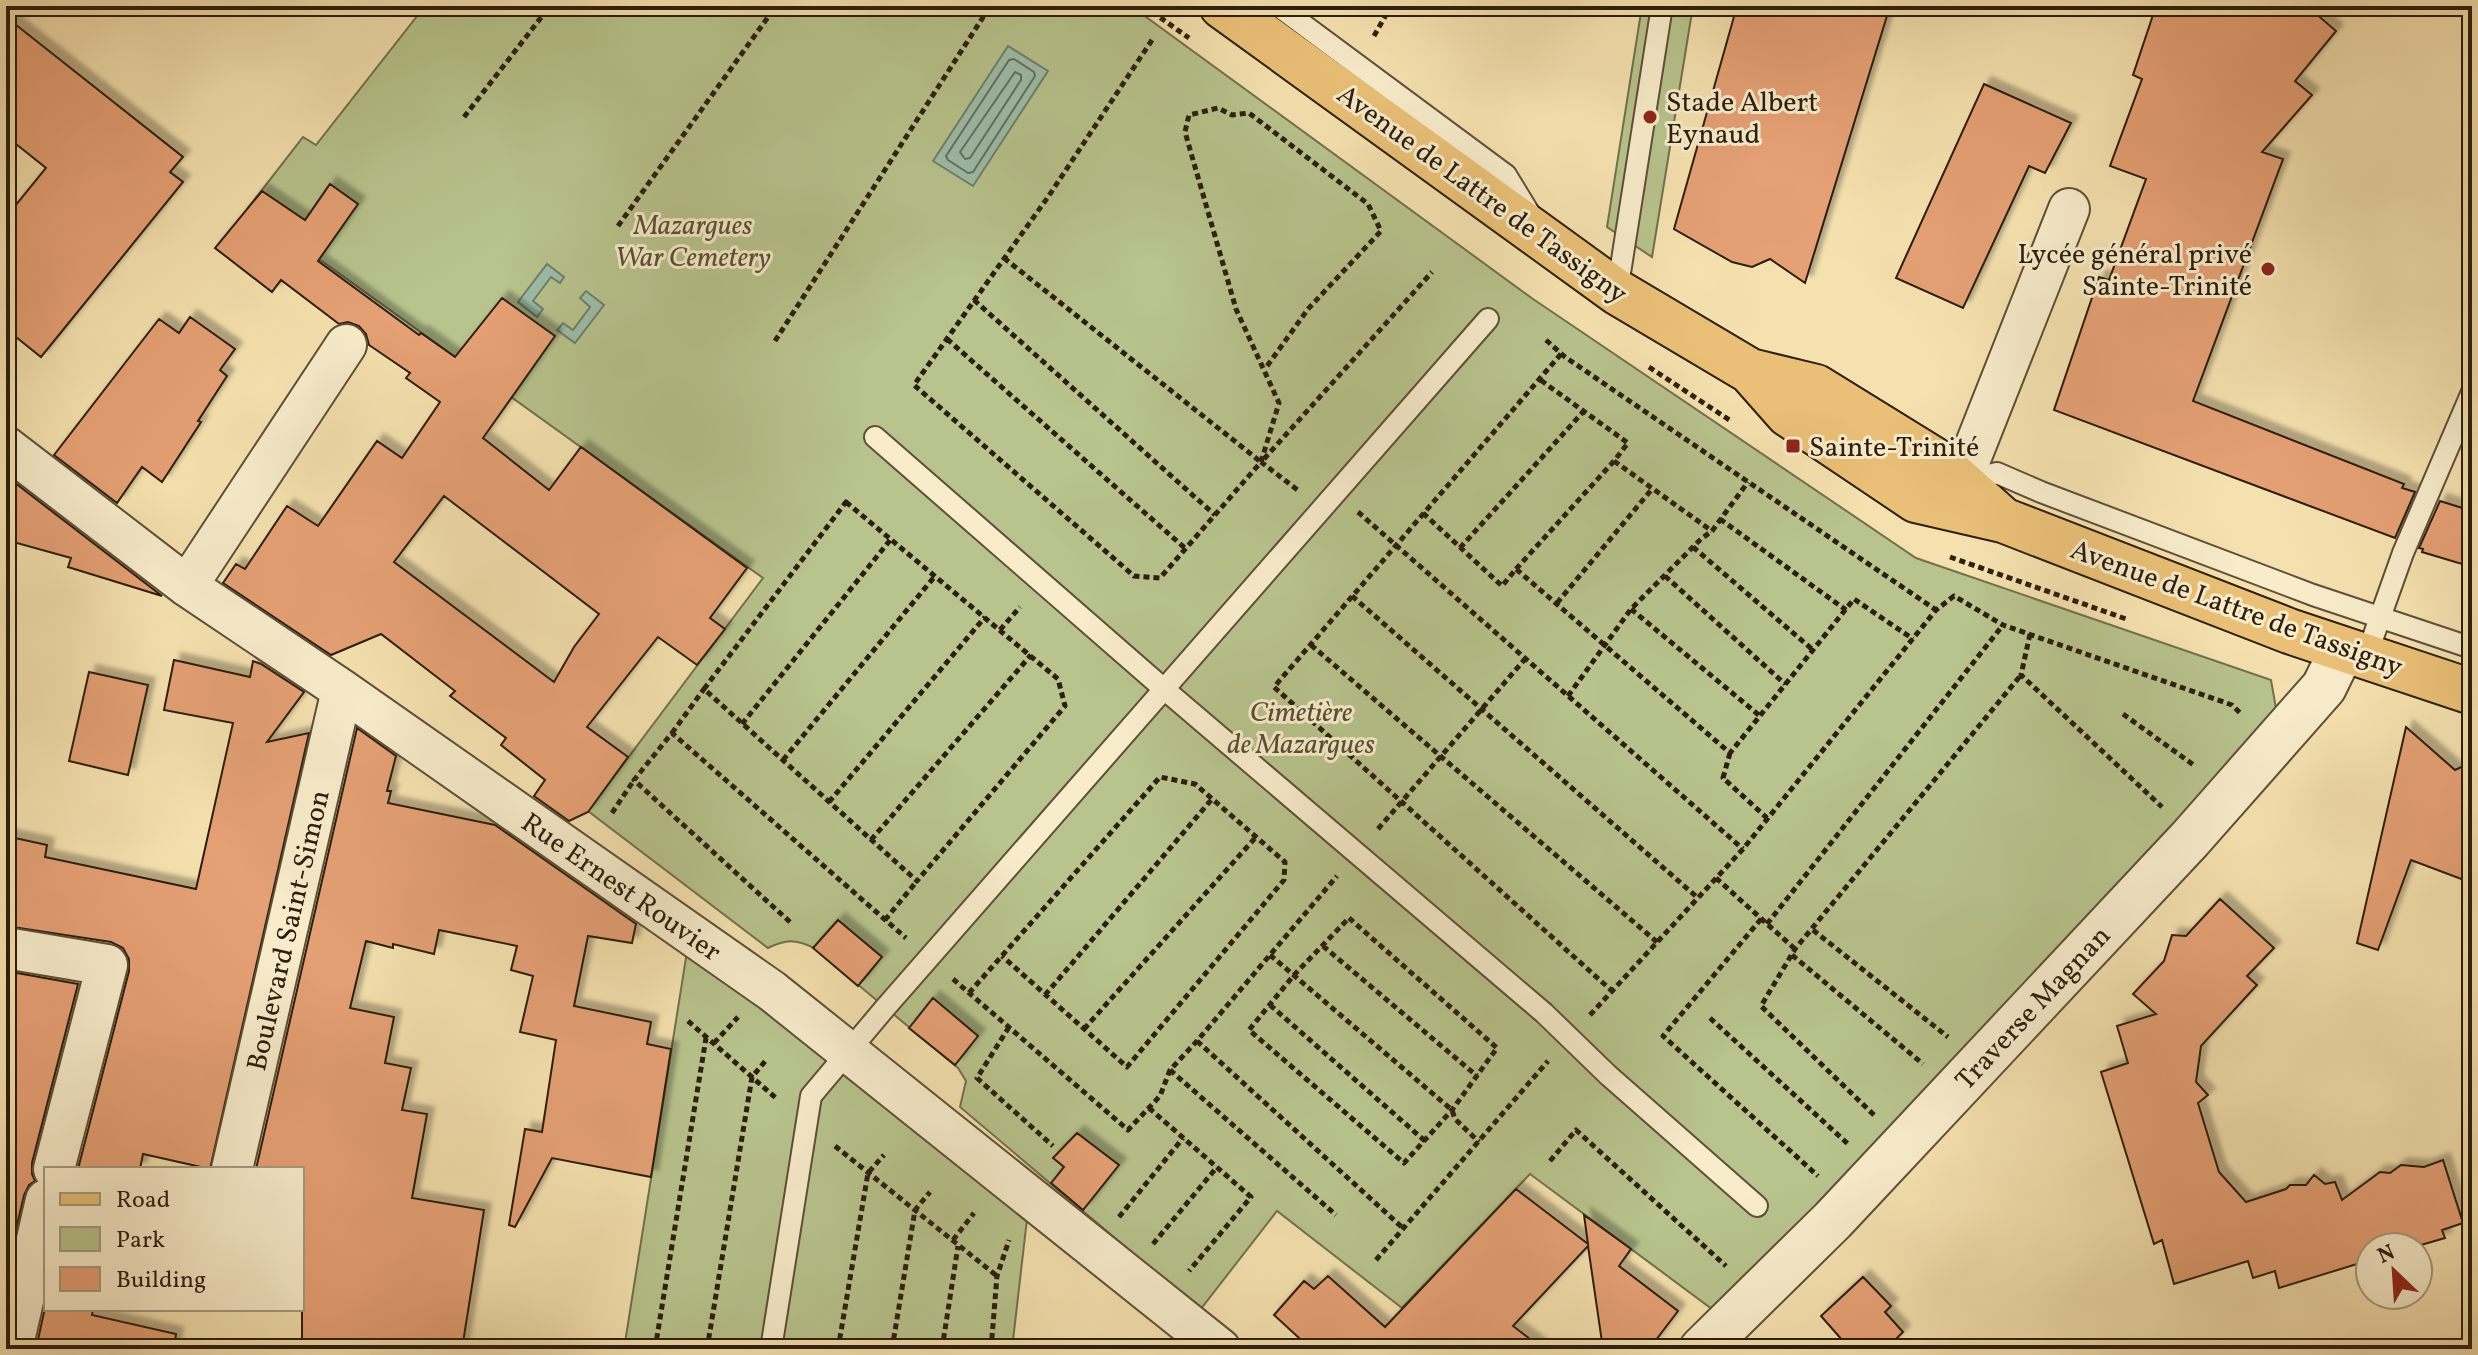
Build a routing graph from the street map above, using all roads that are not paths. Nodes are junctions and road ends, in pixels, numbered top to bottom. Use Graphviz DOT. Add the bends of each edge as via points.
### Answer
graph roads {
  1 [pos="1222,6"];
  2 [pos="1278,6"];
  3 [pos="1662,6"];
  4 [pos="2069,209"];
  5 [pos="1548,243"];
  6 [pos="1617,292"];
  7 [pos="1488,319"];
  8 [pos="346,345"];
  9 [pos="1750,371"];
  10 [pos="2472,392"];
  11 [pos="875,437"];
  12 [pos="7,452"];
  13 [pos="1961,482"];
  14 [pos="2003,520"];
  15 [pos="187,586"];
  16 [pos="2363,642"];
  17 [pos="2472,648"];
  18 [pos="1164,689"];
  19 [pos="342,690"];
  20 [pos="2472,692"];
  21 [pos="6,948"];
  22 [pos="847,1052"];
  23 [pos="55,1167"];
  24 [pos="232,1167"];
  25 [pos="1757,1206"];
  26 [pos="44,1216"];
  27 [pos="39,1255"];
  28 [pos="12,1349"];
  29 [pos="771,1349"];
  30 [pos="1220,1349"];
  31 [pos="1702,1349"];
  1 -- 5 [label="main road, Avenue de Lattre de Tassigny"];
  2 -- 5 [label="lane" via="1506,175"];
  3 -- 6 [label="lane"];
  4 -- 13 [label="street"];
  5 -- 6 [label="main road, Avenue de Lattre de Tassigny"];
  6 -- 9 [label="main road, Avenue de Lattre de Tassigny"];
  7 -- 18 [label="lane"];
  8 -- 15 [label="street"];
  9 -- 13 [label="main road, Avenue de Lattre de Tassigny" via="1816,387"];
  9 -- 14 [label="main road, Avenue de Lattre de Tassigny" via="1788,414 1916,500"];
  10 -- 16 [label="lane"];
  11 -- 18 [label="lane"];
  12 -- 15 [label="street, Rue Ernest Rouvier"];
  13 -- 14 [label="main road, Avenue de Lattre de Tassigny"];
  13 -- 16 [label="lane" via="1997,473 2201,553"];
  14 -- 16 [label="main road, Avenue de Lattre de Tassigny"];
  15 -- 19 [label="street, Rue Ernest Rouvier"];
  16 -- 17 [label="lane"];
  16 -- 20 [label="main road, Avenue de Lattre de Tassigny"];
  16 -- 31 [label="street, Traverse Magnan" via="2324,687 2214,787 2190,839 1833,1220"];
  18 -- 22 [label="lane"];
  18 -- 25 [label="lane" via="1544,1013"];
  19 -- 22 [label="street, Rue Ernest Rouvier" via="772,991"];
  19 -- 24 [label="street, Boulevard Saint-Simon"];
  21 -- 23 [label="street" via="107,965"];
  22 -- 29 [label="lane" via="811,1096"];
  22 -- 30 [label="street, Rue Ernest Rouvier"];
  26 -- 27 [label="street"];
  27 -- 28 [label="street"];
}
